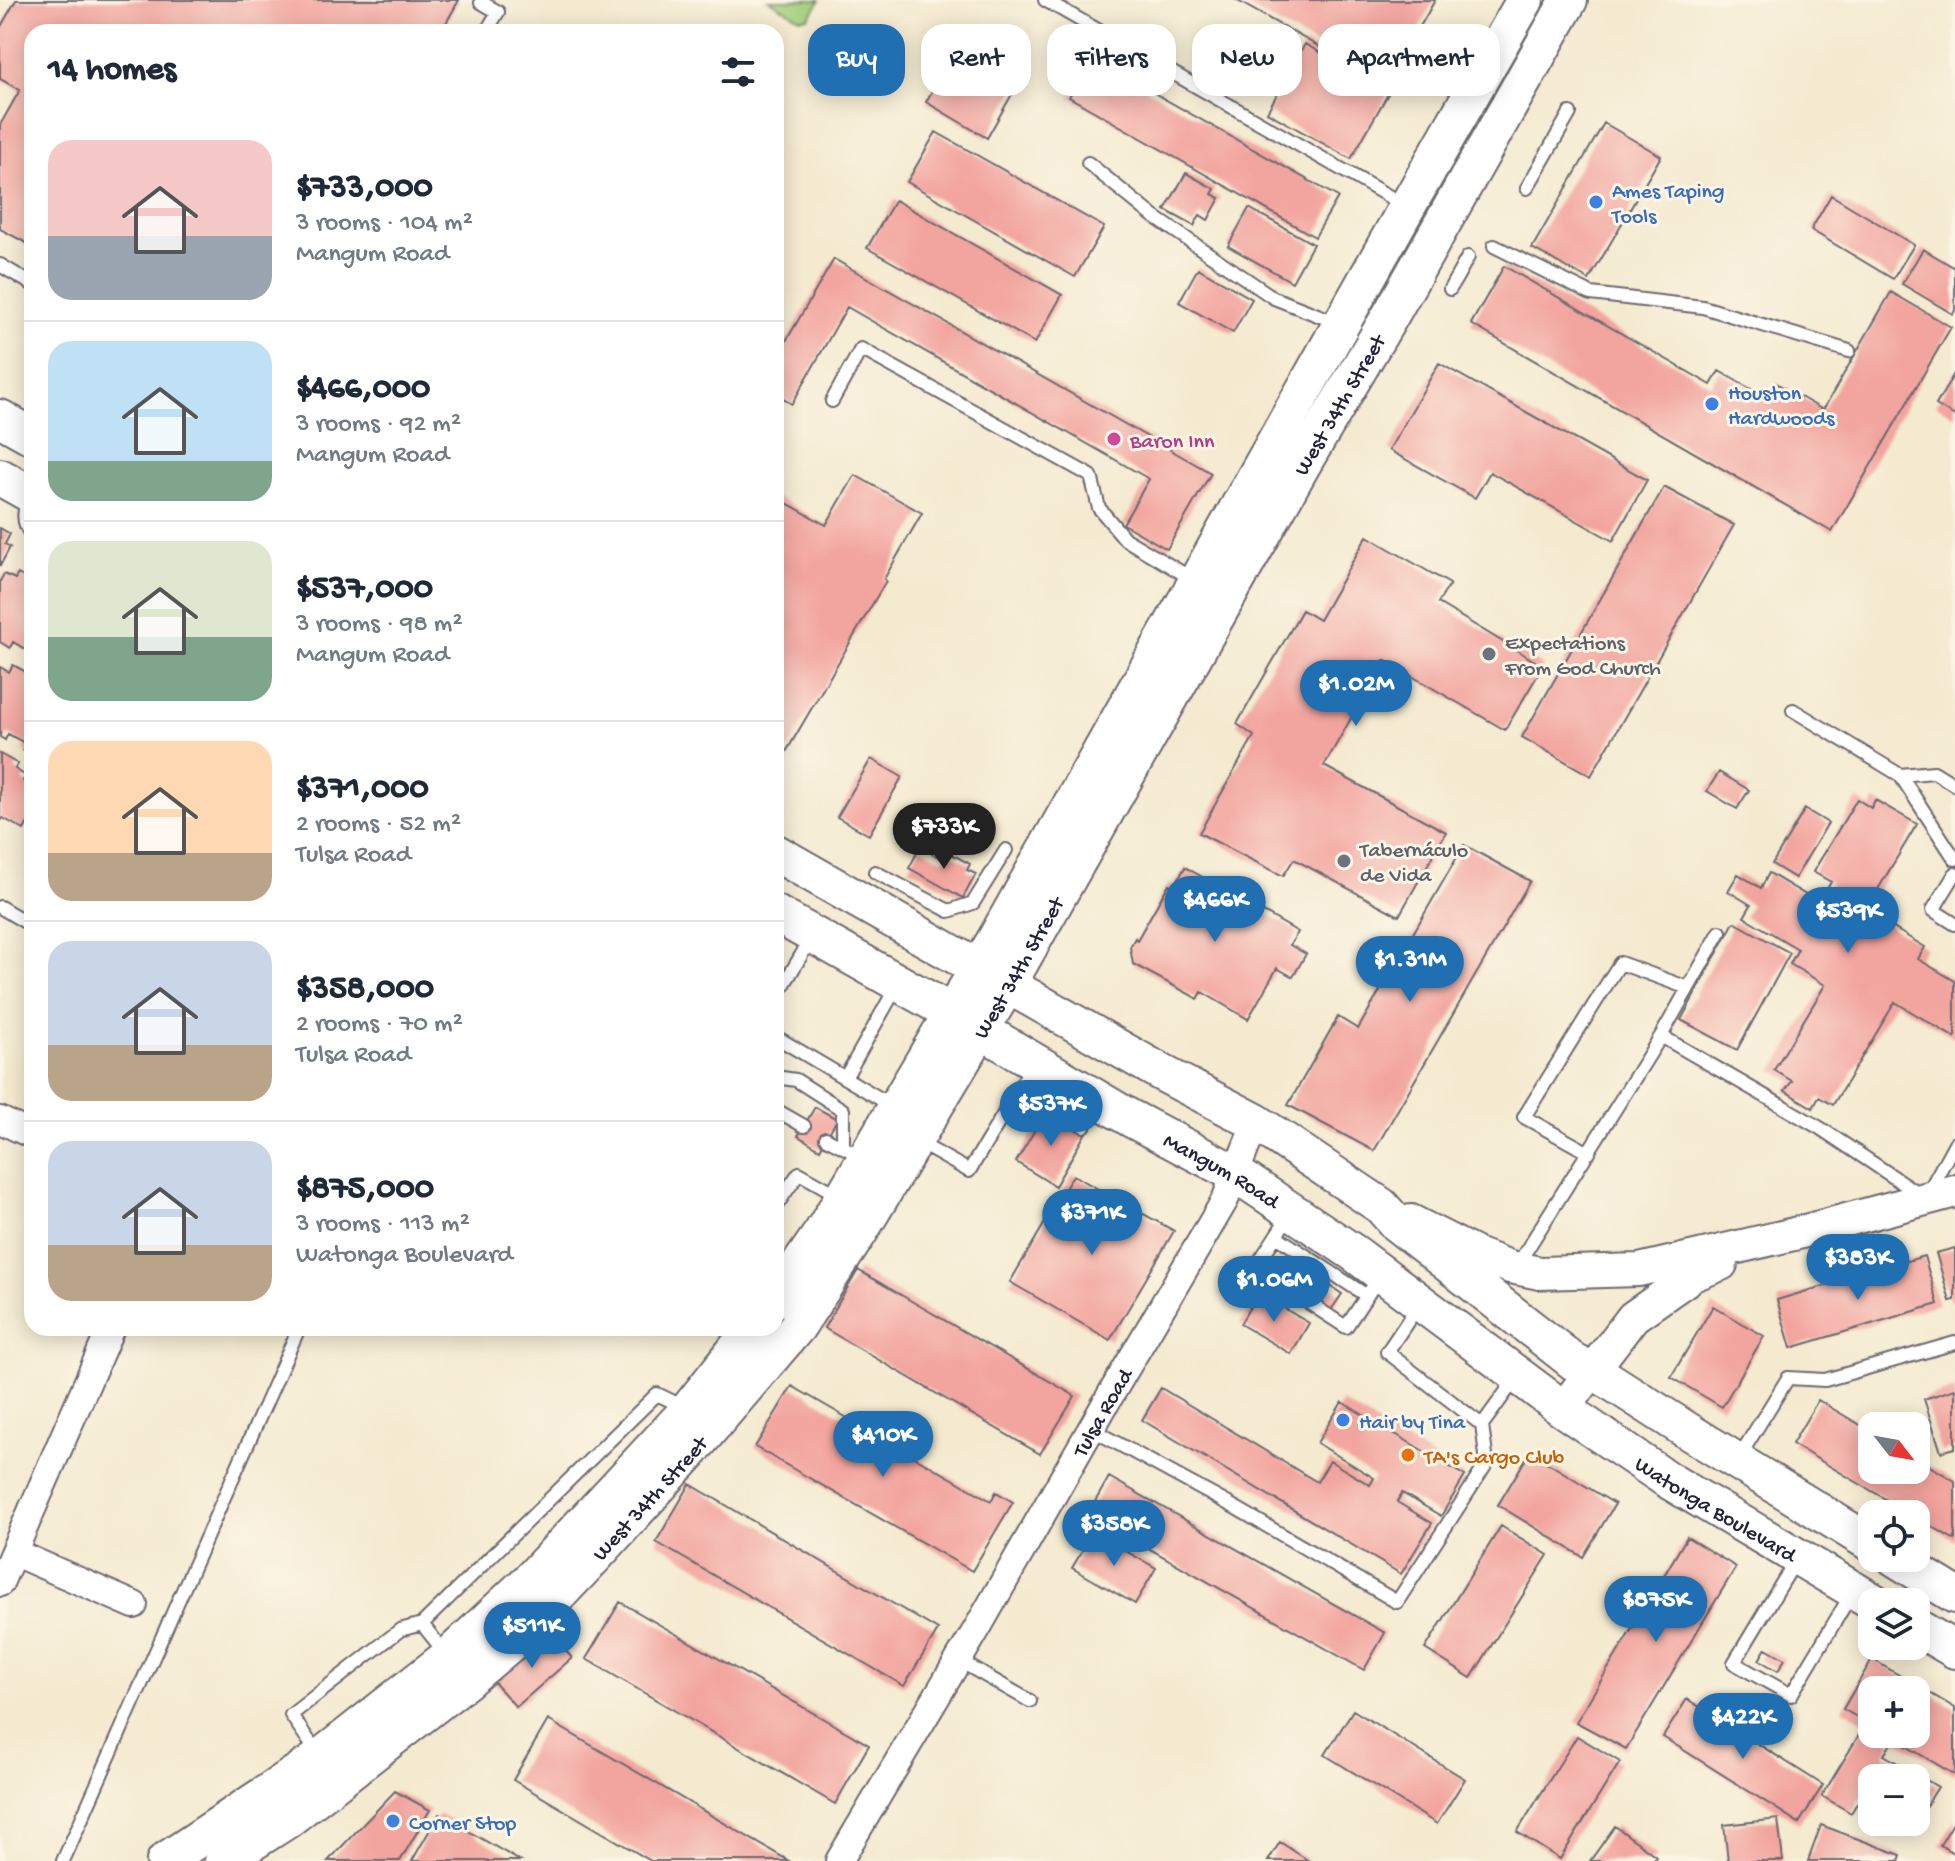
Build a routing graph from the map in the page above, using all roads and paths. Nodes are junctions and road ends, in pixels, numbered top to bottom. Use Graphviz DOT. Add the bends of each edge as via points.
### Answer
graph roads {
  1 [pos="482,0"];
  2 [pos="1045,0"];
  3 [pos="1525,0"];
  4 [pos="1569,0"];
  5 [pos="491,24"];
  6 [pos="1570,113"];
  7 [pos="1088,163"];
  8 [pos="1527,188"];
  9 [pos="1407,207"];
  10 [pos="1440,227"];
  11 [pos="1494,246"];
  12 [pos="1468,257"];
  13 [pos="0,265"];
  14 [pos="24,279"];
  15 [pos="1450,289"];
  16 [pos="1341,324"];
  17 [pos="1849,351"];
  18 [pos="832,401"];
  19 [pos="0,418"];
  20 [pos="24,432"];
  21 [pos="20,488"];
  22 [pos="24,520"];
  23 [pos="1196,582"];
  24 [pos="1793,710"];
  25 [pos="1900,775"];
  26 [pos="1955,785"];
  27 [pos="1006,850"];
  28 [pos="784,858"];
  29 [pos="1955,859"];
  30 [pos="875,872"];
  31 [pos="1955,874"];
  32 [pos="0,907"];
  33 [pos="784,920"];
  34 [pos="24,921"];
  35 [pos="1955,924"];
  36 [pos="1720,932"];
  37 [pos="813,934"];
  38 [pos="992,978"];
  39 [pos="899,983"];
  40 [pos="784,984"];
  41 [pos="1688,988"];
  42 [pos="966,1022"];
  43 [pos="1661,1036"];
  44 [pos="784,1042"];
  45 [pos="1026,1075"];
  46 [pos="784,1078"];
  47 [pos="845,1078"];
  48 [pos="896,1108"];
  49 [pos="784,1115"];
  50 [pos="0,1120"];
  51 [pos="1256,1122"];
  52 [pos="804,1126"];
  53 [pos="24,1131"];
  54 [pos="826,1138"];
  55 [pos="914,1140"];
  56 [pos="1955,1143"];
  57 [pos="855,1153"];
  58 [pos="1589,1153"];
  59 [pos="1236,1174"];
  60 [pos="784,1195"];
  61 [pos="1940,1195"];
  62 [pos="843,1198"];
  63 [pos="1381,1206"];
  64 [pos="1284,1224"];
  65 [pos="1794,1234"];
  66 [pos="1515,1268"];
  67 [pos="1374,1285"];
  68 [pos="784,1298"];
  69 [pos="784,1299"];
  70 [pos="1420,1303"];
  71 [pos="108,1336"];
  72 [pos="295,1336"];
  73 [pos="747,1336"];
  74 [pos="759,1336"];
  75 [pos="1955,1343"];
  76 [pos="1593,1370"];
  77 [pos="1518,1375"];
  78 [pos="689,1409"];
  79 [pos="1563,1409"];
  80 [pos="1482,1425"];
  81 [pos="1091,1429"];
  82 [pos="1737,1460"];
  83 [pos="1858,1535"];
  84 [pos="15,1553"];
  85 [pos="1798,1557"];
  86 [pos="1918,1572"];
  87 [pos="0,1583"];
  88 [pos="1858,1592"];
  89 [pos="1955,1595"];
  90 [pos="1858,1604"];
  91 [pos="134,1605"];
  92 [pos="422,1624"];
  93 [pos="1930,1635"];
  94 [pos="1955,1650"];
  95 [pos="448,1657"];
  96 [pos="958,1660"];
  97 [pos="1030,1701"];
  98 [pos="321,1757"];
  99 [pos="238,1857"];
  100 [pos="63,1861"];
  101 [pos="165,1861"];
  102 [pos="839,1861"];
  1 -- 5 [label="lane" via="498,12"];
  2 -- 9 [label="lane"];
  3 -- 9 [label="main road, West 34th Street"];
  4 -- 10 [label="main road, West 34th Street"];
  6 -- 8 [label="lane"];
  7 -- 16 [label="lane" via="1153,216 1274,298"];
  9 -- 10 [label="main road"];
  9 -- 16 [label="main road, West 34th Street"];
  10 -- 38 [label="main road, West 34th Street"];
  11 -- 17 [label="lane" via="1591,294 1703,307"];
  12 -- 15 [label="lane"];
  13 -- 14 [label="lane"];
  16 -- 23 [label="main road, West 34th Street"];
  18 -- 23 [label="lane" via="861,349 1091,476 1099,508 1125,539"];
  19 -- 20 [label="main road"];
  21 -- 22 [label="lane"];
  23 -- 38 [label="main road, West 34th Street"];
  24 -- 25 [label="lane"];
  25 -- 26 [label="lane" via="1934,772"];
  25 -- 29 [label="lane"];
  27 -- 30 [label="lane" via="973,903 949,911"];
  28 -- 38 [label="main road"];
  31 -- 35 [label="lane" via="1933,910"];
  32 -- 34 [label="lane"];
  33 -- 37 [label="main road, Mangum Road"];
  36 -- 41 [label="lane"];
  37 -- 39 [label="main road, Mangum Road"];
  37 -- 40 [label="lane"];
  38 -- 42 [label="main road, West 34th Street"];
  38 -- 51 [label="main road"];
  39 -- 42 [label="main road, Mangum Road"];
  39 -- 47 [label="lane"];
  41 -- 43 [label="lane"];
  41 -- 58 [label="lane" via="1620,963 1524,1117"];
  42 -- 45 [label="main road, Mangum Road"];
  42 -- 48 [label="main road, West 34th Street"];
  42 -- 55 [label="main road, West 34th Street"];
  43 -- 58 [label="lane"];
  43 -- 61 [label="lane"];
  44 -- 47 [label="lane"];
  45 -- 55 [label="lane" via="969,1171"];
  45 -- 59 [label="main road, Mangum Road" via="1099,1100"];
  46 -- 57 [label="lane" via="796,1080 843,1110"];
  47 -- 48 [label="lane"];
  48 -- 57 [label="main road, West 34th Street"];
  49 -- 52 [label="lane"];
  50 -- 53 [label="street"];
  51 -- 59 [label="street, Tulsa Road"];
  51 -- 63 [label="main road"];
  54 -- 57 [label="lane"];
  55 -- 69 [label="main road, West 34th Street" via="860,1231"];
  56 -- 61 [label="lane"];
  57 -- 62 [label="main road, West 34th Street"];
  58 -- 66 [label="lane"];
  59 -- 64 [label="main road, Mangum Road"];
  59 -- 81 [label="street, Tulsa Road"];
  60 -- 62 [label="lane" via="799,1173"];
  61 -- 65 [label="street"];
  62 -- 68 [label="main road, West 34th Street"];
  63 -- 66 [label="street"];
  63 -- 76 [label="main road" via="1574,1362"];
  64 -- 67 [label="main road, Mangum Road"];
  64 -- 67 [label="lane" via="1320,1272"];
  64 -- 67 [label="lane" via="1255,1268 1346,1327"];
  65 -- 66 [label="street" via="1639,1270 1540,1273"];
  65 -- 76 [label="street" via="1693,1275 1633,1317"];
  67 -- 70 [label="main road, Mangum Road"];
  70 -- 77 [label="main road, Mangum Road"];
  70 -- 80 [label="lane" via="1387,1352"];
  71 -- 84 [label="street"];
  72 -- 100 [label="lane"];
  73 -- 78 [label="main road, West 34th Street"];
  74 -- 99 [label="main road, West 34th Street" via="669,1475 518,1637"];
  75 -- 82 [label="lane" via="1825,1380 1788,1378"];
  76 -- 79 [label="street"];
  76 -- 82 [label="main road"];
  77 -- 79 [label="main road, Mangum Road"];
  77 -- 80 [label="lane"];
  78 -- 92 [label="lane" via="657,1394"];
  78 -- 95 [label="main road, West 34th Street" via="532,1578"];
  79 -- 85 [label="main road, Watonga Boulevard" via="1668,1480"];
  80 -- 81 [label="lane" via="1487,1463 1397,1602"];
  81 -- 96 [label="street, Tulsa Road"];
  82 -- 83 [label="main road"];
  84 -- 87 [label="street"];
  84 -- 91 [label="street"];
  85 -- 88 [label="main road, Watonga Boulevard"];
  85 -- 90 [label="lane" via="1734,1663 1791,1695"];
  86 -- 89 [label="main road"];
  92 -- 95 [label="lane"];
  92 -- 98 [label="lane" via="400,1630 291,1715"];
  93 -- 94 [label="main road"];
  95 -- 98 [label="main road, West 34th Street"];
  96 -- 97 [label="lane"];
  96 -- 102 [label="street, Tulsa Road"];
  98 -- 101 [label="main road, West 34th Street"];
}
